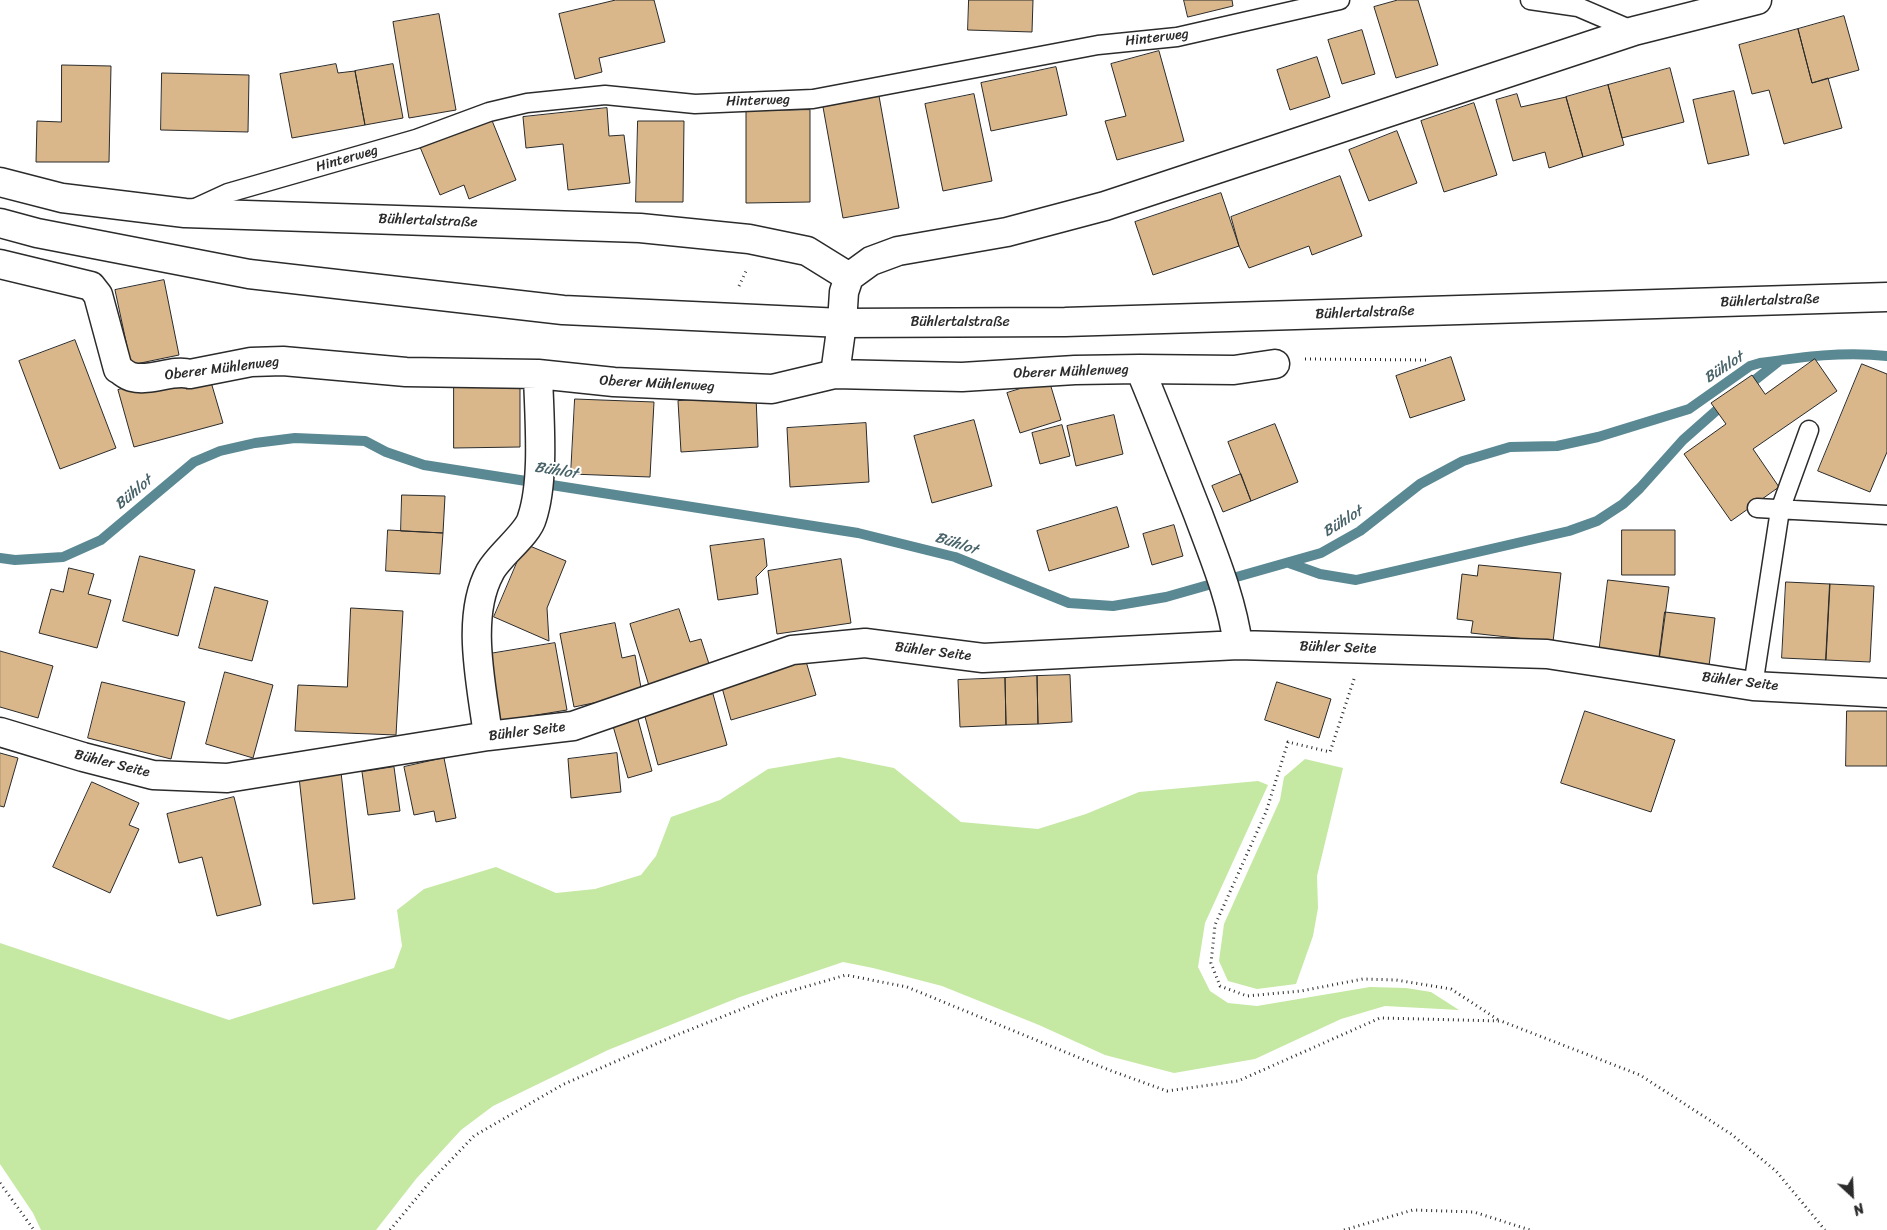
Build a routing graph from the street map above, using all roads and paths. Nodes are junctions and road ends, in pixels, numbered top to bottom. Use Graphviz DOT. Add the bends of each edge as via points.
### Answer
graph roads {
  1 [pos="1340,0"];
  2 [pos="1530,0"];
  3 [pos="1757,0"];
  4 [pos="1634,31"];
  5 [pos="0,182"];
  6 [pos="185,213"];
  7 [pos="0,223"];
  8 [pos="749,239"];
  9 [pos="0,264"];
  10 [pos="849,277"];
  11 [pos="737,288"];
  12 [pos="1887,297"];
  13 [pos="842,323"];
  14 [pos="1430,360"];
  15 [pos="1275,364"];
  16 [pos="1140,369"];
  17 [pos="538,374"];
  18 [pos="835,374"];
  19 [pos="1809,430"];
  20 [pos="1757,508"];
  21 [pos="1780,510"];
  22 [pos="1887,515"];
  23 [pos="1236,633"];
  24 [pos="1364,649"];
  25 [pos="1753,686"];
  26 [pos="1887,693"];
  27 [pos="0,732"];
  28 [pos="488,736"];
  29 [pos="1501,1021"];
  30 [pos="0,1183"];
  31 [pos="34,1230"];
  32 [pos="390,1230"];
  33 [pos="1344,1230"];
  34 [pos="1530,1230"];
  35 [pos="1825,1230"];
  1 -- 6 [label="lane, Hinterweg" via="1177,37 1098,45 813,99 695,104 605,95 527,103 489,112 416,139 228,192"];
  2 -- 4 [label="lane" via="1578,7"];
  3 -- 4 [label="street"];
  4 -- 10 [label="street" via="1105,206 1007,232 898,251 871,261"];
  5 -- 6 [label="street, Bühlertalstraße" via="62,198"];
  6 -- 8 [label="street, Bühlertalstraße" via="640,228"];
  7 -- 13 [label="street, Bühlertalstraße" via="249,274 563,310"];
  8 -- 10 [label="street, Bühlertalstraße" via="807,251"];
  8 -- 11 [label="path" via="746,272"];
  9 -- 17 [label="street, Oberer Mühlenweg" via="91,286 98,294 118,368 131,377 190,374 251,362 283,361 406,372"];
  10 -- 13 [label="street" via="844,292"];
  12 -- 13 [label="street, Bühlertalstraße" via="1074,321"];
  13 -- 18 [label="street"];
  14 -- 15 [label="path" via="1303,359"];
  15 -- 16 [label="street" via="1234,370"];
  16 -- 18 [label="street, Oberer Mühlenweg" via="962,377"];
  16 -- 23 [label="street, Oberer Mühlenweg" via="1213,553"];
  17 -- 18 [label="street, Oberer Mühlenweg" via="614,382 772,390"];
  17 -- 28 [label="street" via="537,502 532,521 490,570 480,595 476,630"];
  19 -- 21 [label="lane"];
  20 -- 21 [label="lane"];
  21 -- 22 [label="lane"];
  21 -- 25 [label="lane"];
  23 -- 24 [label="street, Bühler Seite"];
  23 -- 28 [label="street, Bühler Seite" via="983,658 864,643 792,650 573,726"];
  24 -- 25 [label="street, Bühler Seite" via="1547,654"];
  24 -- 29 [label="path" via="1330,752 1288,742 1266,812 1215,926 1211,963 1220,986 1248,996 1363,979 1396,980 1451,988"];
  25 -- 26 [label="street, Bühler Seite"];
  27 -- 28 [label="street, Bühler Seite" via="153,775 227,778"];
  29 -- 32 [label="path" via="1380,1018 1238,1081 1167,1090 1109,1070 907,987 846,975 777,995 562,1085 474,1136 428,1183"];
  29 -- 35 [label="path" via="1640,1075 1731,1134 1776,1171"];
  30 -- 31 [label="path"];
  33 -- 34 [label="path" via="1413,1210 1474,1212"];
}
